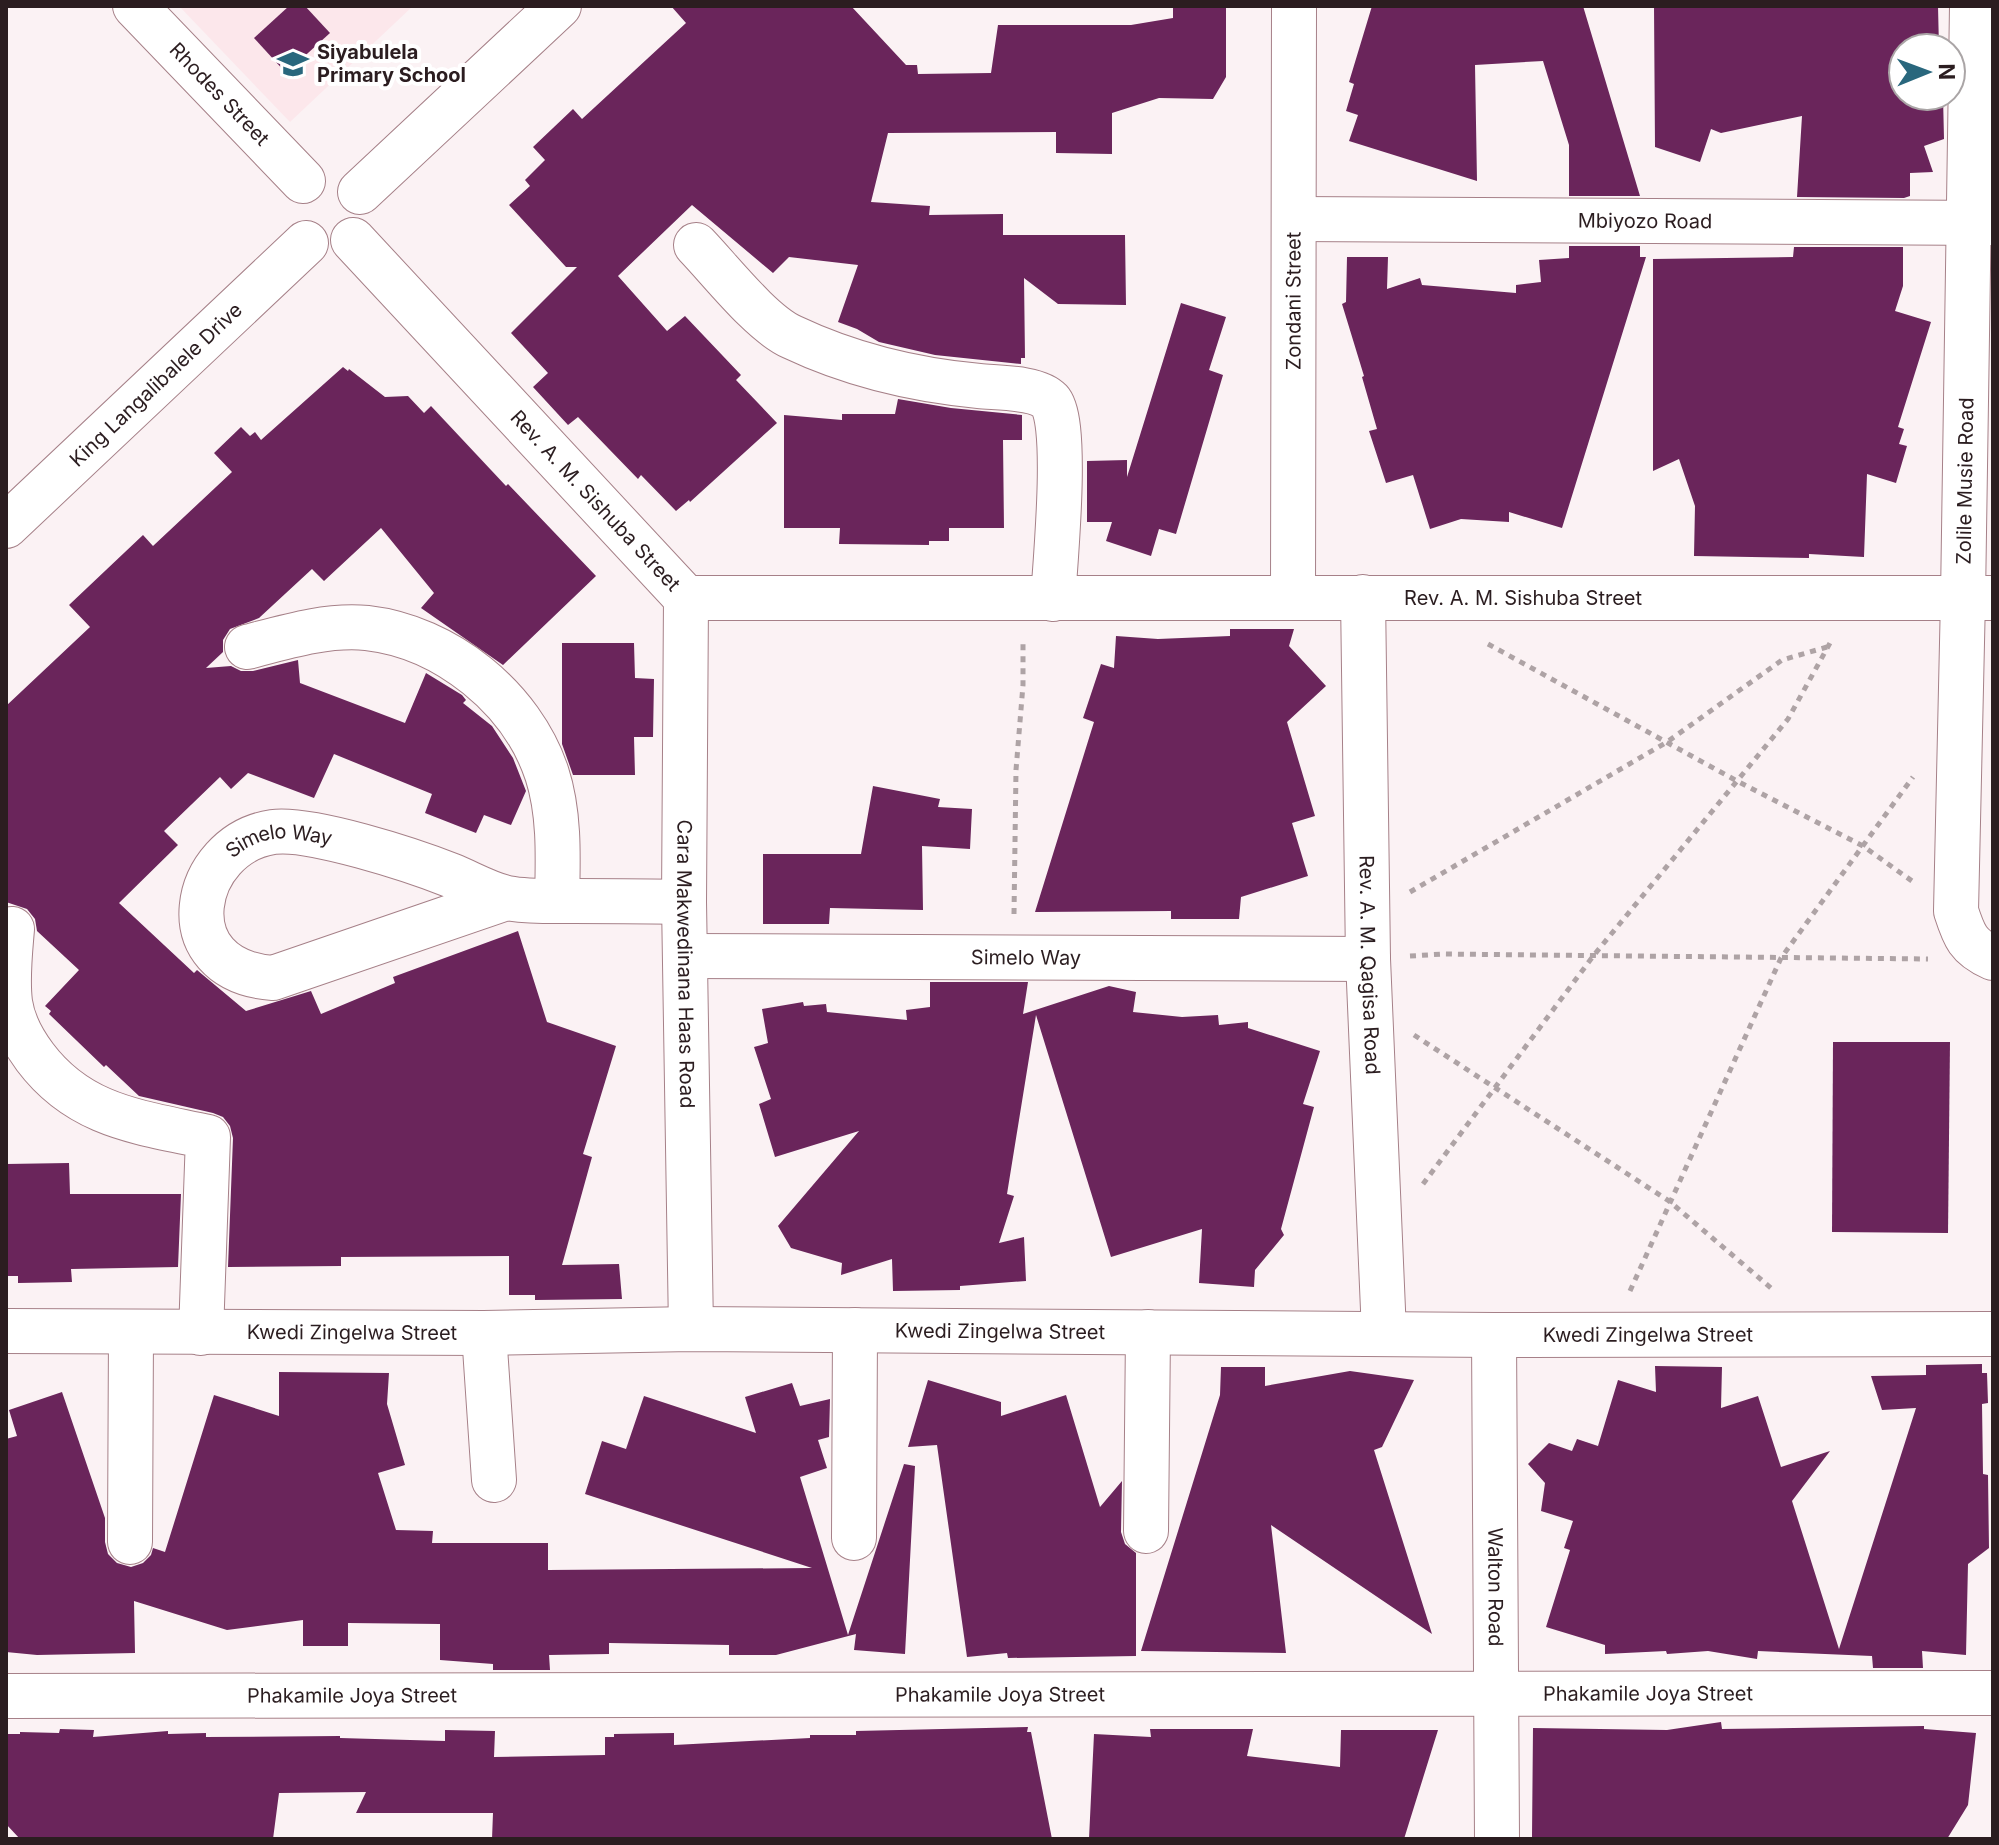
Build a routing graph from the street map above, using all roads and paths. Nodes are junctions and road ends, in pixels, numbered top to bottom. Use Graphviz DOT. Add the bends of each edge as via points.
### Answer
graph roads {
  1 [pos="135,6"];
  2 [pos="559,6"];
  3 [pos="1294,6"];
  4 [pos="1972,6"];
  5 [pos="303,181"];
  6 [pos="360,192"];
  7 [pos="1295,219"];
  8 [pos="1980,223"];
  9 [pos="353,240"];
  10 [pos="306,243"];
  11 [pos="696,245"];
  12 [pos="6,526"];
  13 [pos="1293,597"];
  14 [pos="1363,597"];
  15 [pos="686,598"];
  16 [pos="1978,598"];
  17 [pos="1859,599"];
  18 [pos="1038,600"];
  19 [pos="1486,642"];
  20 [pos="1828,646"];
  21 [pos="247,647"];
  22 [pos="1960,734"];
  23 [pos="1667,742"];
  24 [pos="1737,781"];
  25 [pos="1863,846"];
  26 [pos="1368,894"];
  27 [pos="506,898"];
  28 [pos="557,901"];
  29 [pos="684,902"];
  30 [pos="1956,911"];
  31 [pos="12,929"];
  32 [pos="1984,954"];
  33 [pos="1594,955"];
  34 [pos="686,956"];
  35 [pos="1014,956"];
  36 [pos="1781,958"];
  37 [pos="1368,959"];
  38 [pos="1371,1031"];
  39 [pos="1495,1087"];
  40 [pos="1378,1197"];
  41 [pos="1669,1201"];
  42 [pos="691,1329"];
  43 [pos="855,1330"];
  44 [pos="6,1331"];
  45 [pos="131,1332"];
  46 [pos="1148,1332"];
  47 [pos="201,1333"];
  48 [pos="484,1333"];
  49 [pos="1384,1333"];
  50 [pos="1630,1333"];
  51 [pos="1783,1333"];
  52 [pos="1993,1334"];
  53 [pos="1494,1335"];
  54 [pos="494,1480"];
  55 [pos="1146,1531"];
  56 [pos="854,1538"];
  57 [pos="130,1542"];
  58 [pos="1496,1692"];
  59 [pos="1993,1693"];
  60 [pos="6,1696"];
  61 [pos="1497,1839"];
  1 -- 5 [label="street, Rhodes Street"];
  2 -- 6 [label="street"];
  3 -- 7 [label="street, Zondani Street"];
  4 -- 8 [label="street, Zolile Musie Road"];
  5 -- 6 [label="street" via="335,173"];
  5 -- 10 [label="street" via="292,195 288,213"];
  6 -- 9 [label="street" via="365,218"];
  7 -- 8 [label="street, Mbiyozo Road"];
  7 -- 13 [label="street, Zondani Street"];
  8 -- 16 [label="street, Zolile Musie Road"];
  9 -- 10 [label="street" via="330,249"];
  9 -- 15 [label="street, Rev. A. M. Sishuba Street"];
  10 -- 12 [label="street, King Langalibalele Drive"];
  11 -- 18 [label="street" via="788,336 929,382 1015,389 1051,401 1060,441"];
  13 -- 14 [label="street, Rev. A. M. Sishuba Street"];
  13 -- 18 [label="street, Rev. A. M. Sishuba Street"];
  14 -- 17 [label="street, Rev. A. M. Sishuba Street"];
  14 -- 26 [label="street, Rev. A. M. Qagisa Road"];
  15 -- 18 [label="street, Rev. A. M. Sishuba Street"];
  15 -- 29 [label="street, Cara Makwedinana Haas Road"];
  16 -- 17 [label="street, Rev. A. M. Sishuba Street"];
  16 -- 22 [label="street, Zolile Musie Road"];
  17 -- 20 [label="path"];
  18 -- 35 [label="path" via="1016,770"];
  19 -- 23 [label="path"];
  20 -- 23 [label="path" via="1782,660"];
  20 -- 24 [label="path" via="1788,719"];
  21 -- 28 [label="street" via="291,635 366,628 422,642 471,671 510,705 548,775 558,849"];
  22 -- 25 [label="path" via="1932,751"];
  22 -- 30 [label="street, Zolile Musie Road"];
  23 -- 24 [label="path"];
  23 -- 26 [label="path" via="1406,894"];
  24 -- 25 [label="path"];
  24 -- 33 [label="path"];
  25 -- 30 [label="path"];
  25 -- 36 [label="path"];
  26 -- 37 [label="street, Rev. A. M. Qagisa Road"];
  27 -- 27 [label="street, Simelo Way" via="273,978 254,977 219,959 206,941 201,900 225,859 246,839 275,832 312,835 397,856"];
  27 -- 28 [label="street, Simelo Way"];
  28 -- 29 [label="street, Simelo Way"];
  29 -- 34 [label="street, Cara Makwedinana Haas Road"];
  30 -- 32 [label="street, Zolile Musie Road" via="1963,933"];
  31 -- 47 [label="street" via="12,1012 26,1045 47,1073 76,1098 105,1113 208,1137"];
  32 -- 36 [label="path" via="1938,959"];
  33 -- 36 [label="path"];
  33 -- 37 [label="path"];
  33 -- 39 [label="path"];
  34 -- 35 [label="street, Simelo Way"];
  34 -- 42 [label="street, Cara Makwedinana Haas Road"];
  35 -- 37 [label="street, Simelo Way"];
  36 -- 41 [label="path"];
  37 -- 38 [label="street, Rev. A. M. Qagisa Road"];
  38 -- 39 [label="path" via="1410,1032"];
  38 -- 40 [label="street, Rev. A. M. Qagisa Road"];
  39 -- 40 [label="path" via="1415,1194"];
  39 -- 41 [label="path"];
  40 -- 49 [label="street, Rev. A. M. Qagisa Road"];
  41 -- 50 [label="path" via="1627,1297"];
  41 -- 51 [label="path" via="1777,1293"];
  42 -- 43 [label="street, Kwedi Zingelwa Street"];
  42 -- 48 [label="street, Kwedi Zingelwa Street"];
  43 -- 46 [label="street, Kwedi Zingelwa Street"];
  43 -- 56 [label="street"];
  44 -- 45 [label="street, Kwedi Zingelwa Street"];
  45 -- 47 [label="street, Kwedi Zingelwa Street"];
  45 -- 57 [label="street"];
  46 -- 49 [label="street, Kwedi Zingelwa Street"];
  46 -- 55 [label="street"];
  47 -- 48 [label="street, Kwedi Zingelwa Street"];
  48 -- 54 [label="street"];
  49 -- 53 [label="street, Kwedi Zingelwa Street"];
  50 -- 51 [label="street, Kwedi Zingelwa Street"];
  50 -- 53 [label="street, Kwedi Zingelwa Street"];
  51 -- 52 [label="street, Kwedi Zingelwa Street"];
  53 -- 58 [label="street, Walton Road"];
  58 -- 59 [label="street, Phakamile Joya Street"];
  58 -- 60 [label="street, Phakamile Joya Street"];
  58 -- 61 [label="street, Walton Road"];
}
